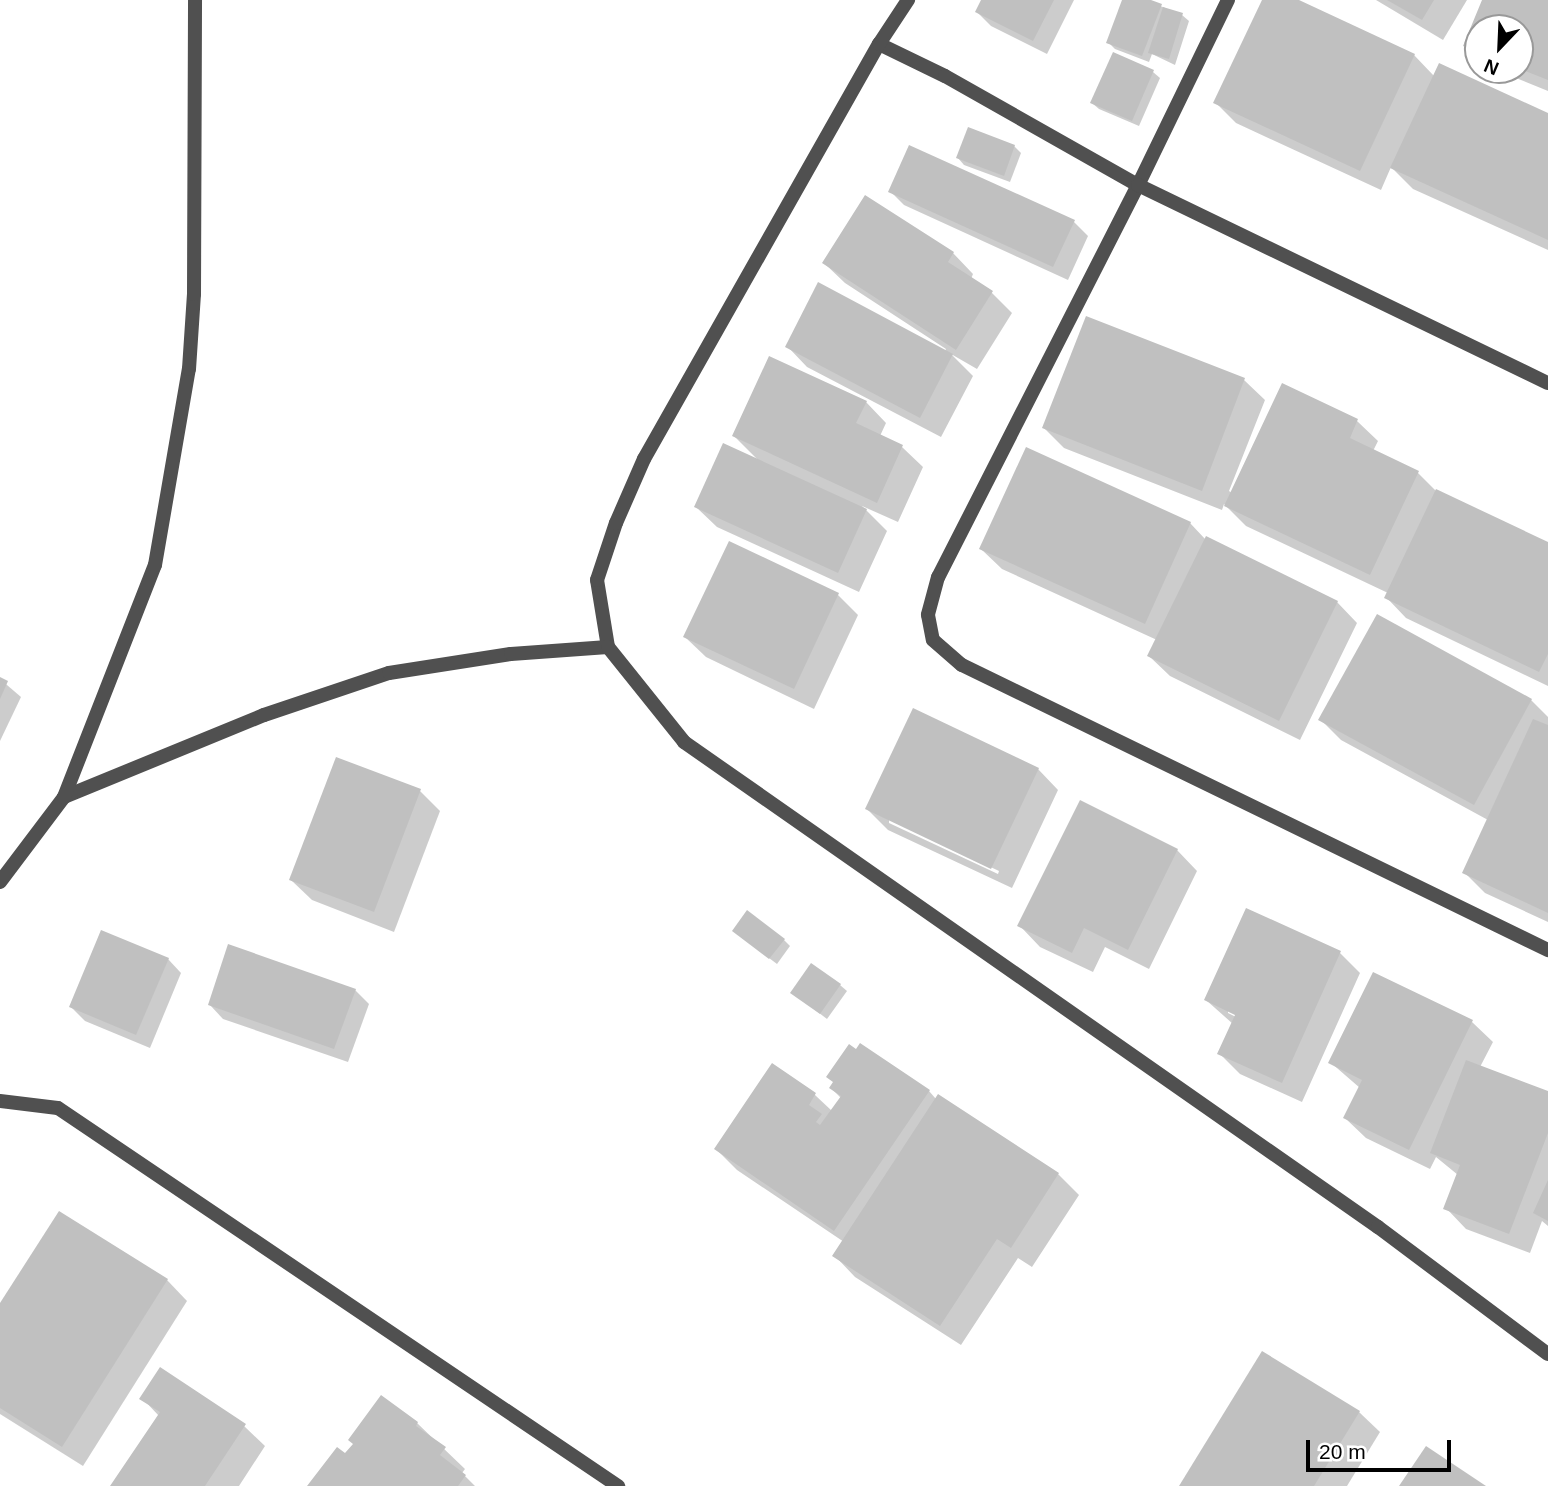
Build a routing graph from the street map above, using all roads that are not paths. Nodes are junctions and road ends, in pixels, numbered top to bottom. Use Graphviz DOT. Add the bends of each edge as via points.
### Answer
graph roads {
  1 [pos="195,0"];
  2 [pos="908,0"];
  3 [pos="1228,0"];
  4 [pos="879,44"];
  5 [pos="1138,185"];
  6 [pos="1548,383"];
  7 [pos="608,647"];
  8 [pos="64,797"];
  9 [pos="0,881"];
  10 [pos="1548,950"];
  11 [pos="0,1101"];
  12 [pos="1548,1354"];
  13 [pos="618,1486"];
  1 -- 8 [label="street" via="194,294 189,369 155,565"];
  2 -- 4 [label="street"];
  3 -- 5 [label="street"];
  4 -- 5 [label="street"];
  4 -- 7 [label="street" via="644,459 597,580"];
  5 -- 6 [label="street"];
  5 -- 10 [label="street" via="938,577 928,615 933,640 962,665"];
  7 -- 8 [label="street" via="511,654 388,673 264,715"];
  7 -- 12 [label="street" via="684,742 1378,1227"];
  8 -- 9 [label="street"];
  11 -- 13 [label="street" via="58,1108"];
}
